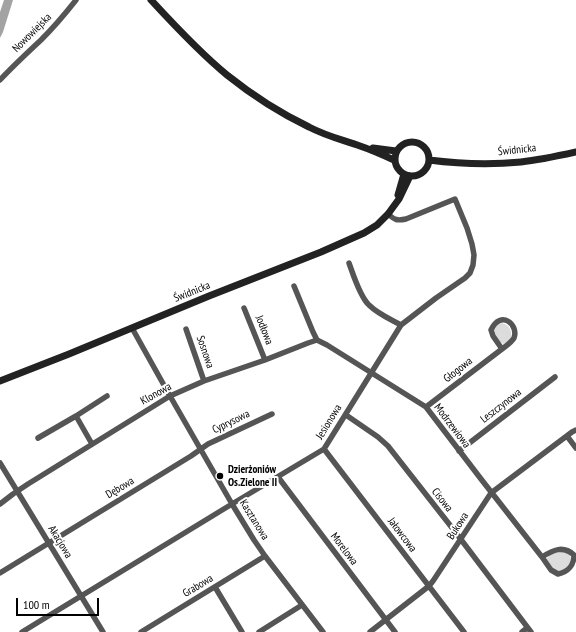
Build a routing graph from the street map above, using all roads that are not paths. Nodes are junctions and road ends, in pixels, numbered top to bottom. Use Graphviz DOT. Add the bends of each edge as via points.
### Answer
graph roads {
  1 [pos="76,0"];
  2 [pos="151,0"];
  3 [pos="0,80"];
  4 [pos="361,146"];
  5 [pos="396,151"];
  6 [pos="576,152"];
  7 [pos="394,160"];
  8 [pos="428,163"];
  9 [pos="407,175"];
  10 [pos="388,214"];
  11 [pos="349,263"];
  12 [pos="294,286"];
  13 [pos="244,308"];
  14 [pos="401,325"];
  15 [pos="132,328"];
  16 [pos="186,329"];
  17 [pos="317,340"];
  18 [pos="502,349"];
  19 [pos="265,360"];
  20 [pos="372,373"];
  21 [pos="555,377"];
  22 [pos="0,381"];
  23 [pos="204,381"];
  24 [pos="106,396"];
  25 [pos="170,396"];
  26 [pos="426,408"];
  27 [pos="272,414"];
  28 [pos="346,415"];
  29 [pos="76,416"];
  30 [pos="576,430"];
  31 [pos="567,436"];
  32 [pos="38,438"];
  33 [pos="92,444"];
  34 [pos="576,448"];
  35 [pos="200,449"];
  36 [pos="324,449"];
  37 [pos="459,451"];
  38 [pos="0,463"];
  39 [pos="278,477"];
  40 [pos="17,491"];
  41 [pos="492,493"];
  42 [pos="0,504"];
  43 [pos="232,504"];
  44 [pos="460,540"];
  45 [pos="49,543"];
  46 [pos="265,556"];
  47 [pos="542,557"];
  48 [pos="0,573"];
  49 [pos="429,586"];
  50 [pos="215,587"];
  51 [pos="81,596"];
  52 [pos="302,605"];
  53 [pos="386,620"];
  54 [pos="526,631"];
  55 [pos="22,632"];
  56 [pos="103,632"];
  57 [pos="141,632"];
  58 [pos="242,632"];
  59 [pos="259,632"];
  60 [pos="322,632"];
  61 [pos="370,632"];
  62 [pos="395,632"];
  63 [pos="464,632"];
  1 -- 3 [label="street, Nowowiejska"];
  2 -- 4 [label="main road" via="226,75 249,91 310,128 335,139"];
  4 -- 5 [label="main road"];
  4 -- 7 [label="main road"];
  5 -- 7 [label="main road"];
  5 -- 8 [label="main road" via="403,144 418,142 426,149"];
  6 -- 8 [label="main road, Świdnicka" via="522,162 451,165"];
  7 -- 9 [label="main road" via="399,170"];
  8 -- 9 [label="main road" via="422,172 414,176"];
  9 -- 10 [label="main road, Świdnicka"];
  10 -- 14 [label="street, Jesionowa" via="394,219 406,219 455,199 467,228 474,255 470,273 465,278"];
  10 -- 15 [label="main road, Świdnicka" via="364,233"];
  11 -- 14 [label="street" via="368,305"];
  12 -- 17 [label="street"];
  13 -- 19 [label="street, Jodłowa"];
  14 -- 20 [label="street, Jesionowa"];
  15 -- 22 [label="main road, Świdnicka"];
  15 -- 25 [label="street, Kasztanowa"];
  16 -- 23 [label="street, Sosnowa"];
  17 -- 19 [label="street, Klonowa"];
  17 -- 20 [label="street, Modrzewiowa"];
  18 -- 18 [label="street, Głogowa" via="515,334 512,324 501,319 496,321 491,330"];
  18 -- 26 [label="street, Głogowa"];
  19 -- 23 [label="street, Klonowa"];
  20 -- 26 [label="street, Modrzewiowa"];
  20 -- 28 [label="street, Jesionowa"];
  21 -- 37 [label="street, Leszczynowa"];
  23 -- 25 [label="street, Klonowa"];
  24 -- 29 [label="street"];
  25 -- 33 [label="street, Klonowa"];
  25 -- 35 [label="street, Kasztanowa"];
  26 -- 37 [label="street, Modrzewiowa"];
  27 -- 35 [label="street, Cyprysowa"];
  28 -- 36 [label="street, Jesionowa"];
  28 -- 44 [label="street, Cisowa" via="388,446"];
  29 -- 32 [label="street"];
  29 -- 33 [label="street"];
  30 -- 31 [label="street, Bukowa"];
  31 -- 34 [label="street"];
  31 -- 41 [label="street, Bukowa"];
  33 -- 40 [label="street, Klonowa"];
  35 -- 43 [label="street, Kasztanowa"];
  35 -- 45 [label="street, Dębowa"];
  36 -- 39 [label="street, Jesionowa"];
  36 -- 49 [label="street, Jałowcowa"];
  37 -- 41 [label="street, Modrzewiowa"];
  38 -- 40 [label="street, Akacjowa"];
  39 -- 43 [label="street, Jesionowa"];
  39 -- 53 [label="street, Morelowa"];
  40 -- 42 [label="street, Klonowa"];
  40 -- 45 [label="street, Akacjowa"];
  41 -- 44 [label="street, Bukowa"];
  41 -- 47 [label="street, Modrzewiowa"];
  43 -- 46 [label="street, Kasztanowa"];
  43 -- 51 [label="street, Jesionowa"];
  44 -- 49 [label="street, Bukowa"];
  44 -- 54 [label="street, Cisowa"];
  45 -- 48 [label="street, Dębowa"];
  45 -- 51 [label="street, Akacjowa"];
  46 -- 50 [label="street, Grabowa"];
  46 -- 52 [label="street, Kasztanowa"];
  47 -- 47 [label="street, Modrzewiowa" via="551,570 558,574 568,570 574,560 574,555 566,549 550,552"];
  49 -- 53 [label="street, Bukowa"];
  49 -- 63 [label="street, Jałowcowa"];
  50 -- 57 [label="street, Grabowa"];
  50 -- 58 [label="street"];
  51 -- 55 [label="street, Jesionowa"];
  51 -- 56 [label="street, Akacjowa"];
  52 -- 59 [label="street"];
  52 -- 60 [label="street, Kasztanowa"];
  53 -- 61 [label="street, Bukowa"];
  53 -- 62 [label="street, Morelowa"];
}
